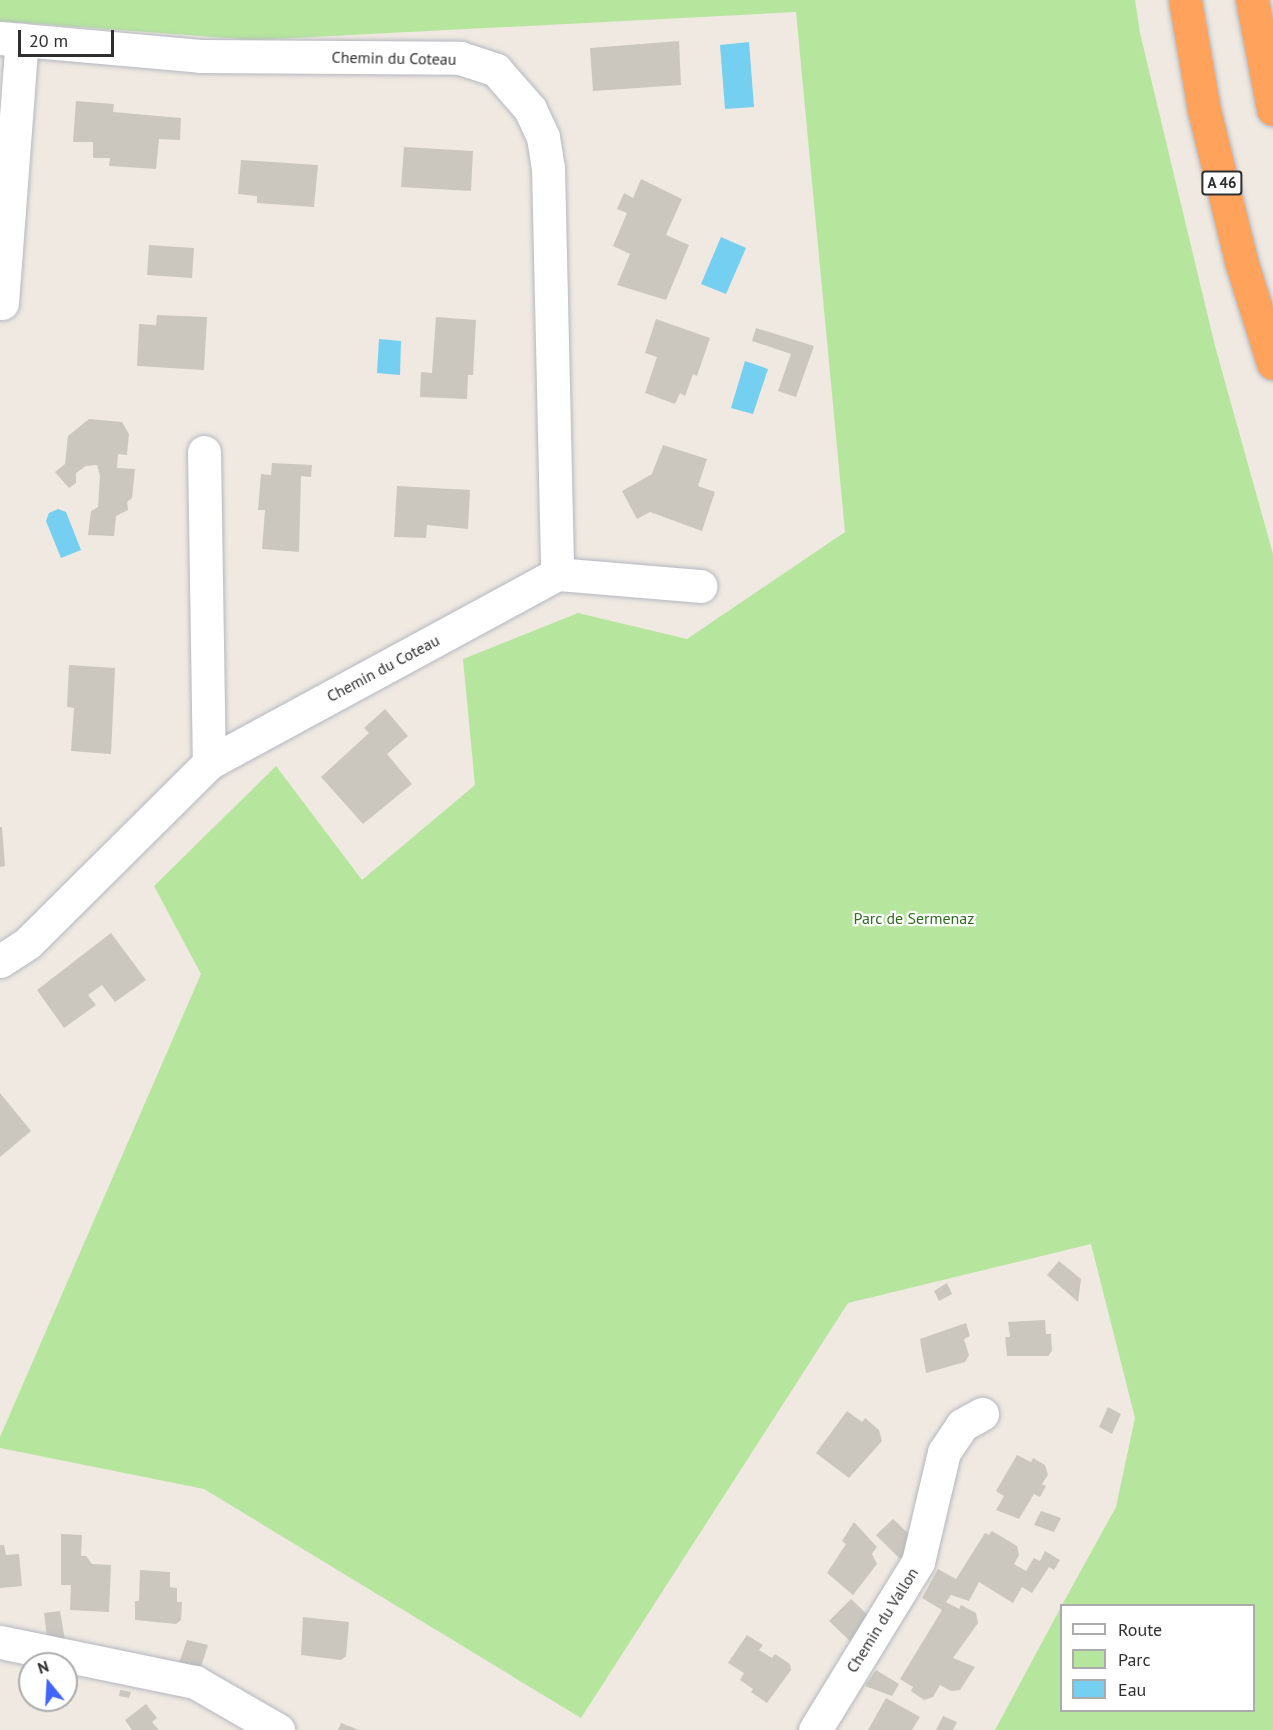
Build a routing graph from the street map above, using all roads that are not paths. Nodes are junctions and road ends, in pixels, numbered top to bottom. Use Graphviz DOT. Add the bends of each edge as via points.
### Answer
graph roads {
  1 [pos="1185,0"];
  2 [pos="1252,0"];
  3 [pos="11,39"];
  4 [pos="1273,109"];
  5 [pos="2,303"];
  6 [pos="1273,363"];
  7 [pos="204,452"];
  8 [pos="557,574"];
  9 [pos="701,586"];
  10 [pos="209,762"];
  11 [pos="0,961"];
  12 [pos="982,1414"];
  13 [pos="0,1642"];
  14 [pos="278,1730"];
  15 [pos="815,1730"];
  1 -- 6 [label="highway, A 46" via="1204,110 1241,261"];
  2 -- 4 [label="highway"];
  3 -- 5 [label="street, Chemin du Coteau"];
  3 -- 8 [label="street, Chemin du Coteau" via="200,56 460,58 502,75 530,109 543,137 548,167"];
  7 -- 10 [label="street"];
  8 -- 9 [label="street"];
  8 -- 10 [label="street, Chemin du Coteau"];
  10 -- 11 [label="street, Chemin du Coteau" via="28,943"];
  12 -- 15 [label="street, Chemin du Vallon" via="962,1425 944,1452 918,1562"];
  13 -- 14 [label="street" via="195,1682"];
}
